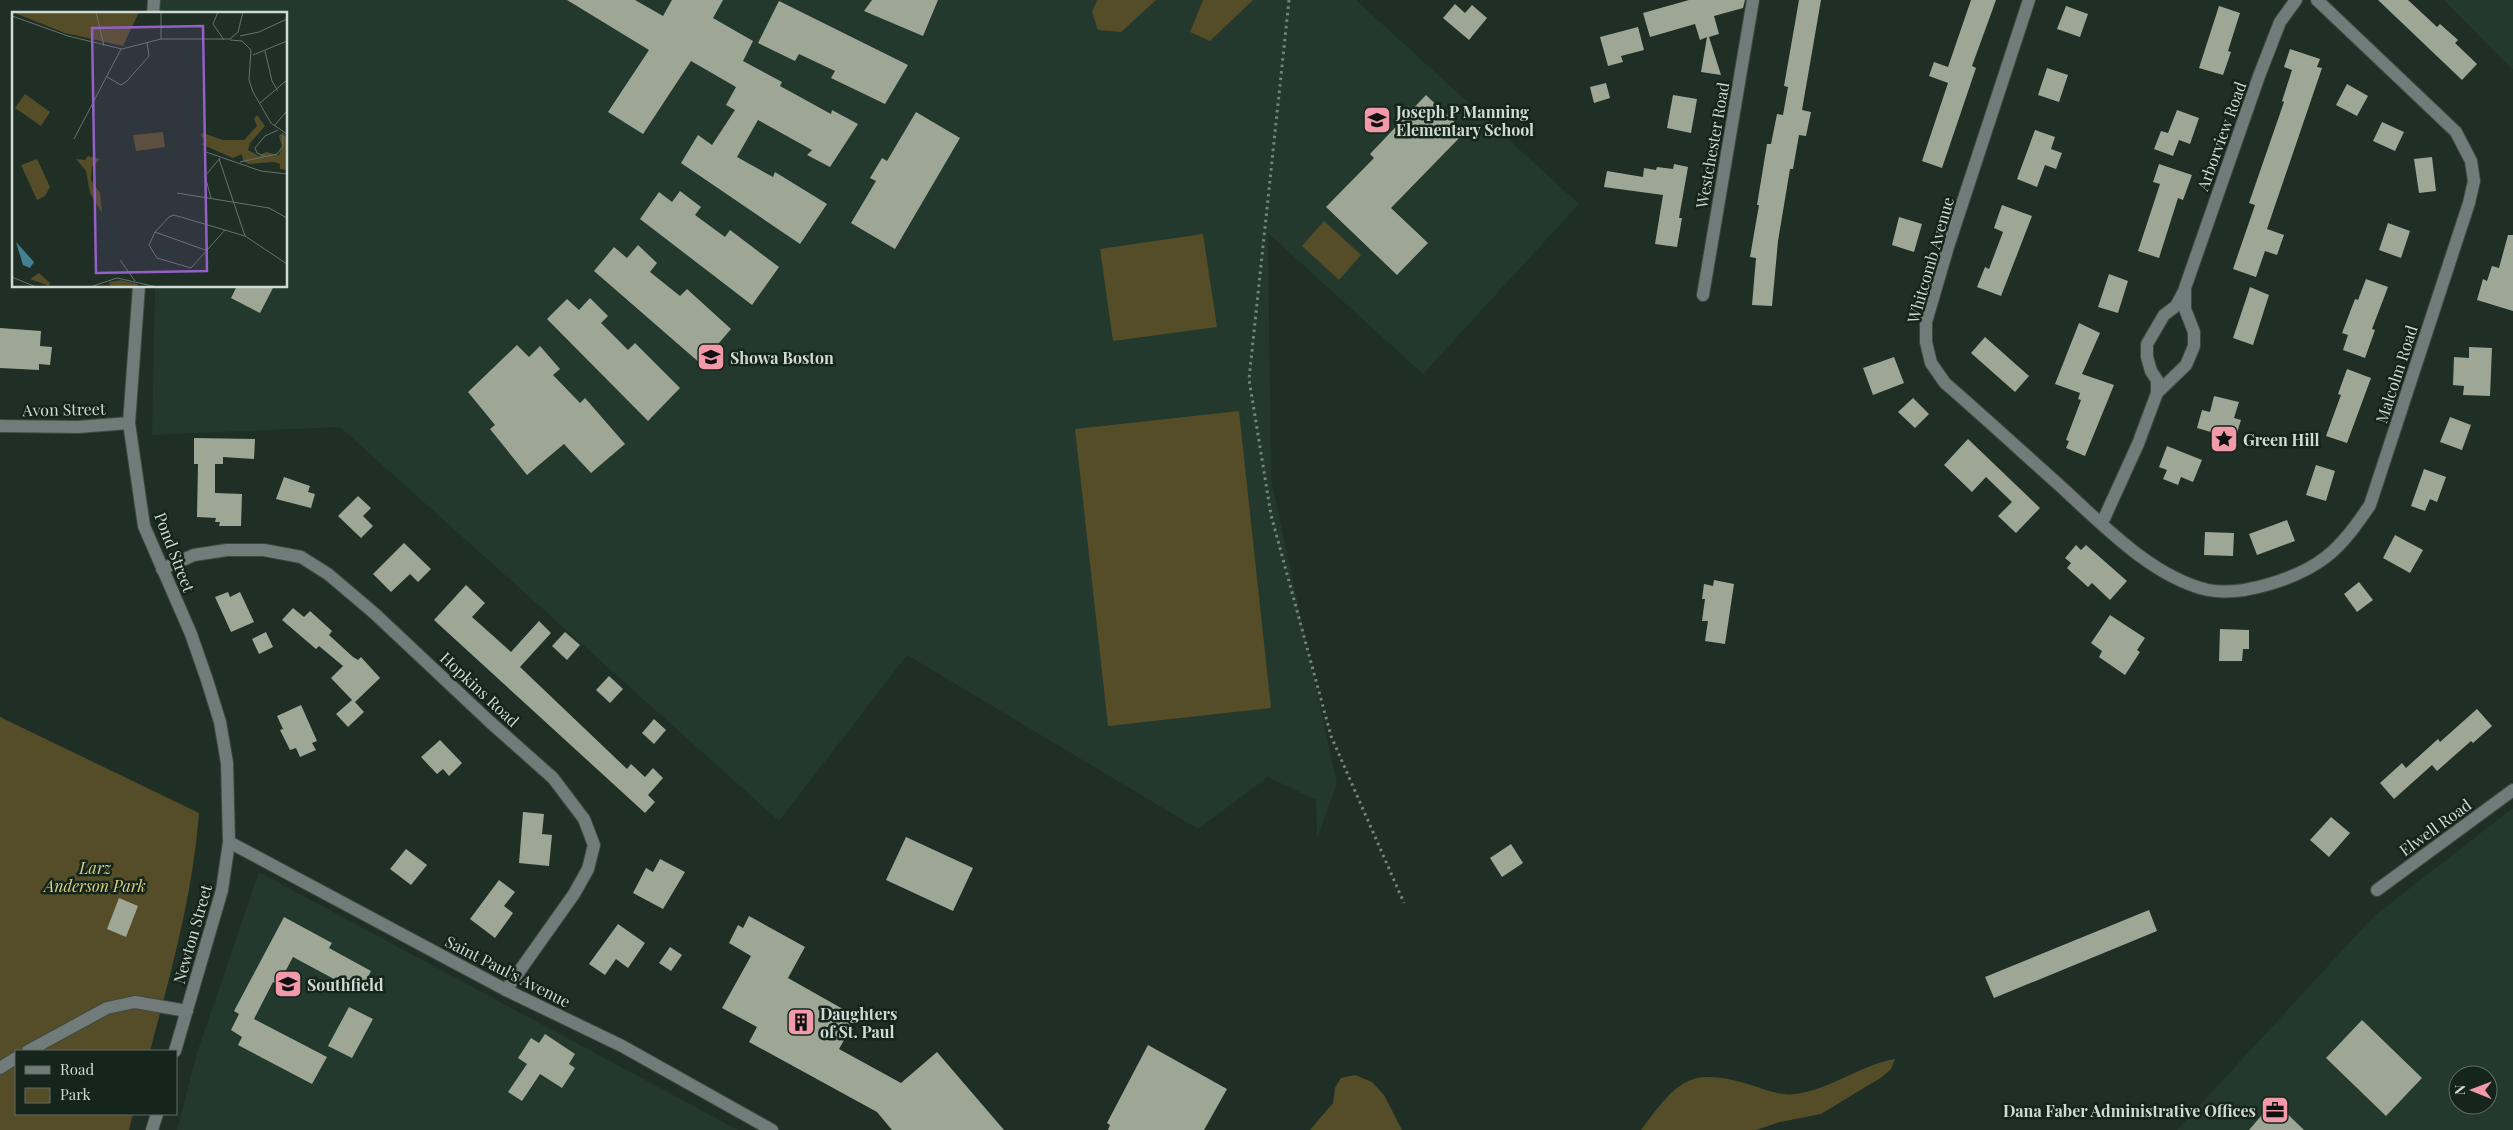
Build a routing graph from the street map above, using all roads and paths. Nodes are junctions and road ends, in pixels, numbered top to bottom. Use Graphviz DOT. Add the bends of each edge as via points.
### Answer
graph roads {
  1 [pos="1289,0"];
  2 [pos="1753,0"];
  3 [pos="2029,0"];
  4 [pos="2296,0"];
  5 [pos="2316,0"];
  6 [pos="140,288"];
  7 [pos="2185,288"];
  8 [pos="1702,295"];
  9 [pos="2157,393"];
  10 [pos="129,424"];
  11 [pos="0,426"];
  12 [pos="2102,523"];
  13 [pos="162,569"];
  14 [pos="2513,790"];
  15 [pos="229,823"];
  16 [pos="229,842"];
  17 [pos="2377,890"];
  18 [pos="1404,903"];
  19 [pos="506,990"];
  20 [pos="187,1011"];
  21 [pos="30,1050"];
  22 [pos="175,1050"];
  23 [pos="15,1059"];
  24 [pos="0,1068"];
  25 [pos="157,1115"];
  26 [pos="152,1130"];
  27 [pos="772,1130"];
  1 -- 18 [label="path" via="1249,380 1271,515 1331,736"];
  2 -- 8 [label="street, Westchester Road"];
  3 -- 12 [label="street, Whitcomb Avenue" via="1948,247 1926,322 1926,342 1931,363 1945,383"];
  4 -- 7 [label="street, Arborview Road" via="2280,22 2259,76"];
  5 -- 12 [label="street, Malcolm Road" via="2456,132 2471,161 2474,181 2370,506 2348,536 2325,558 2273,582 2236,592 2208,590 2157,568"];
  6 -- 10 [label="street, Pond Street"];
  7 -- 9 [label="street, Arborview Road" via="2176,306 2164,316 2147,344 2146,357 2157,380"];
  7 -- 9 [label="street, Arborview Road" via="2185,309 2194,332 2194,346 2186,366"];
  9 -- 12 [label="street, Arborview Road"];
  10 -- 11 [label="street, Avon Street"];
  10 -- 13 [label="street, Pond Street" via="144,526"];
  13 -- 15 [label="street, Pond Street" via="191,634 220,722 227,763"];
  13 -- 19 [label="street, Hopkins Road" via="194,555 226,550 264,550 301,557 328,574 374,613 553,778 584,819 594,845 588,869 574,894"];
  14 -- 17 [label="street, Elwell Road"];
  15 -- 16 [label="street, Newton Street"];
  16 -- 19 [label="street, Saint Paul's Avenue"];
  16 -- 20 [label="street, Newton Street" via="222,890"];
  19 -- 27 [label="street, Saint Paul's Avenue" via="622,1046"];
  20 -- 21 [label="street" via="135,1002 107,1008"];
  20 -- 22 [label="street, Newton Street"];
  23 -- 24 [label="street"];
  25 -- 26 [label="street"];
}
